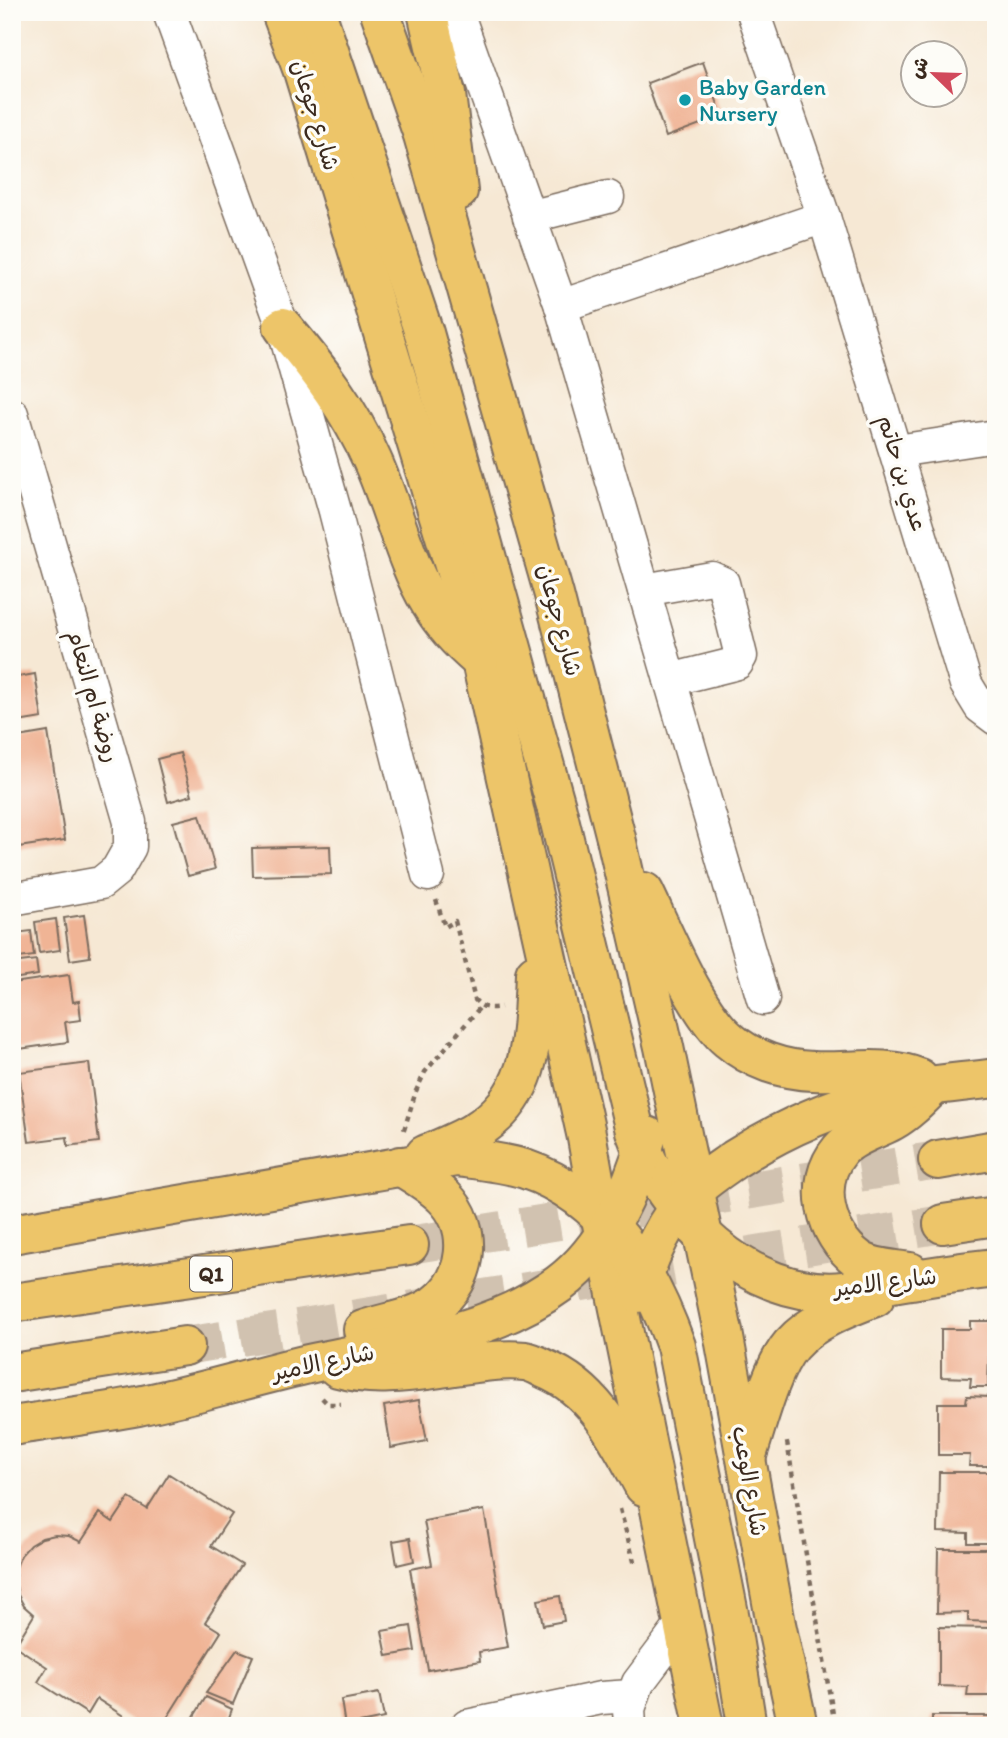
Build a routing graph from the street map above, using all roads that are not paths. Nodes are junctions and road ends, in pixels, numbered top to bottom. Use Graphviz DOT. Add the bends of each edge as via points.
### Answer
graph roads {
  1 [pos="169,12"];
  2 [pos="281,12"];
  3 [pos="316,12"];
  4 [pos="380,12"];
  5 [pos="427,12"];
  6 [pos="457,12"];
  7 [pos="753,12"];
  8 [pos="608,197"];
  9 [pos="529,217"];
  10 [pos="824,217"];
  11 [pos="461,271"];
  12 [pos="561,306"];
  13 [pos="283,327"];
  14 [pos="12,414"];
  15 [pos="996,436"];
  16 [pos="897,451"];
  17 [pos="644,590"];
  18 [pos="481,661"];
  19 [pos="670,680"];
  20 [pos="996,719"];
  21 [pos="616,838"];
  22 [pos="428,875"];
  23 [pos="12,899"];
  24 [pos="537,920"];
  25 [pos="763,999"];
  26 [pos="664,1047"];
  27 [pos="996,1078"];
  28 [pos="933,1086"];
  29 [pos="402,1148"];
  30 [pos="996,1150"];
  31 [pos="642,1153"];
  32 [pos="938,1160"];
  33 [pos="686,1200"];
  34 [pos="996,1216"];
  35 [pos="604,1224"];
  36 [pos="943,1224"];
  37 [pos="12,1234"];
  38 [pos="703,1237"];
  39 [pos="409,1245"];
  40 [pos="996,1268"];
  41 [pos="643,1273"];
  42 [pos="933,1276"];
  43 [pos="12,1303"];
  44 [pos="185,1346"];
  45 [pos="316,1362"];
  46 [pos="12,1373"];
  47 [pos="634,1379"];
  48 [pos="12,1426"];
  49 [pos="746,1461"];
  50 [pos="664,1523"];
  51 [pos="684,1622"];
  52 [pos="631,1711"];
  53 [pos="467,1726"];
  54 [pos="704,1726"];
  55 [pos="747,1726"];
  56 [pos="798,1726"];
  1 -- 13 [label="street"];
  2 -- 18 [label="main road, شارع جوعان" via="307,84"];
  3 -- 31 [label="main road" via="424,333 556,806"];
  4 -- 11 [label="main road, شارع جوعان" via="423,135"];
  5 -- 11 [label="main road" via="454,153"];
  6 -- 9 [label="street"];
  7 -- 10 [label="street, عدي بن حاتم"];
  8 -- 9 [label="street"];
  9 -- 12 [label="street"];
  10 -- 12 [label="street"];
  10 -- 16 [label="street, عدي بن حاتم"];
  11 -- 21 [label="main road, شارع جوعان" via="554,595"];
  12 -- 17 [label="street"];
  13 -- 18 [label="main road" via="327,380 356,427 430,603"];
  13 -- 22 [label="street"];
  14 -- 23 [label="street, روضة ام النعام" via="130,822 130,847 117,870 101,883"];
  15 -- 16 [label="street"];
  16 -- 20 [label="street, عدي بن حاتم" via="966,684 980,706"];
  17 -- 19 [label="street"];
  17 -- 19 [label="street" via="712,578 723,583 741,656 737,663"];
  18 -- 24 [label="main road, شارع جوعان"];
  19 -- 25 [label="street"];
  21 -- 26 [label="main road, شارع جوعان"];
  21 -- 28 [label="main road" via="706,1016 729,1041 789,1070 884,1069"];
  24 -- 29 [label="main road" via="534,1020 520,1083 505,1107 472,1134"];
  24 -- 35 [label="main road, شارع جوعان"];
  26 -- 31 [label="main road, شارع الامير"];
  26 -- 33 [label="main road, شارع جوعان"];
  27 -- 28 [label="main road"];
  28 -- 33 [label="main road" via="877,1096 802,1121 762,1142"];
  28 -- 42 [label="main road" via="908,1111 842,1147 831,1164 824,1191 826,1214 839,1240 860,1261"];
  29 -- 35 [label="main road" via="526,1170 565,1189"];
  29 -- 37 [label="main road"];
  29 -- 45 [label="main road" via="456,1214 464,1233 459,1275 432,1307 345,1338"];
  30 -- 32 [label="main road"];
  31 -- 33 [label="main road" via="658,1183"];
  31 -- 35 [label="main road, شارع الامير" via="628,1190"];
  33 -- 38 [label="main road, شارع جوعان"];
  33 -- 41 [label="main road" via="658,1240"];
  34 -- 36 [label="main road"];
  35 -- 41 [label="main road" via="629,1249"];
  35 -- 45 [label="main road, شارع الامير" via="582,1263 560,1284 495,1321 450,1335"];
  35 -- 47 [label="main road"];
  38 -- 42 [label="main road, شارع الامير" via="739,1265 797,1288 841,1292"];
  38 -- 49 [label="main road, شارع الوعب"];
  39 -- 43 [label="main road, Q1"];
  40 -- 42 [label="main road, شارع الامير"];
  41 -- 47 [label="main road" via="632,1334"];
  41 -- 55 [label="main road" via="662,1308 679,1356"];
  42 -- 49 [label="main road" via="849,1307 821,1321 792,1345 781,1360"];
  44 -- 46 [label="main road"];
  45 -- 48 [label="main road, شارع الامير" via="140,1406"];
  45 -- 50 [label="main road" via="367,1375 502,1360 528,1362 555,1373 599,1410"];
  47 -- 50 [label="main road"];
  49 -- 56 [label="main road, شارع الوعب"];
  50 -- 51 [label="main road"];
  51 -- 52 [label="street" via="638,1683"];
  51 -- 54 [label="main road"];
  52 -- 53 [label="street" via="600,1698"];
}
